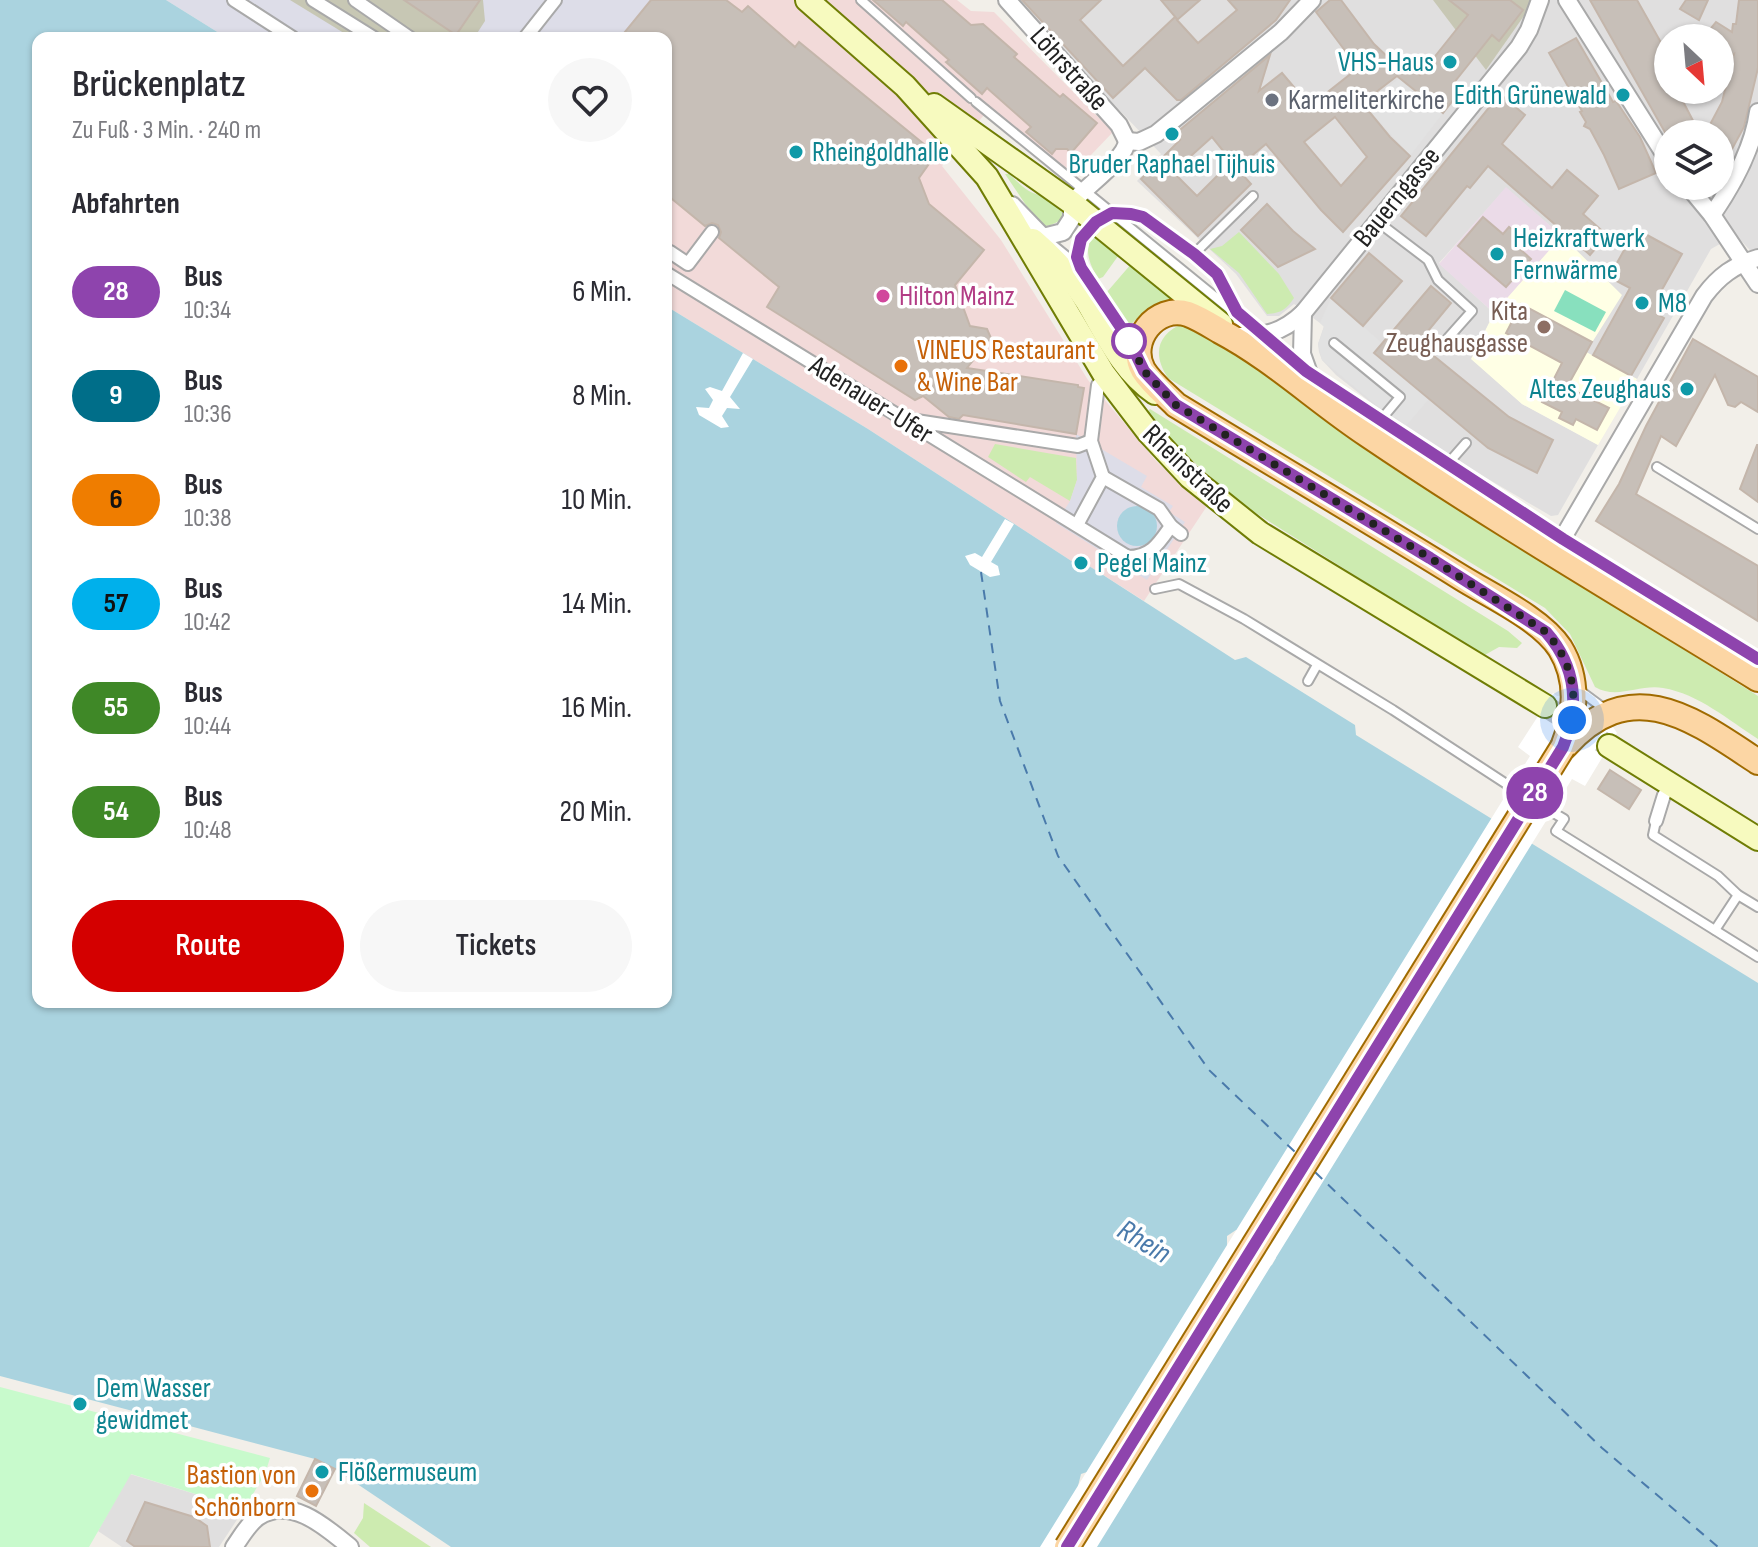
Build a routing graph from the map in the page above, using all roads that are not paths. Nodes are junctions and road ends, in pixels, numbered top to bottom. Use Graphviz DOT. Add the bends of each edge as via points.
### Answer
graph roads {
  1 [pos="234,0"];
  2 [pos="313,0"];
  3 [pos="355,0"];
  4 [pos="555,0"];
  5 [pos="807,0"];
  6 [pos="861,0"];
  7 [pos="1007,0"];
  8 [pos="1312,0"];
  9 [pos="1540,0"];
  10 [pos="1567,0"];
  11 [pos="284,32"];
  12 [pos="364,32"];
  13 [pos="401,32"];
  14 [pos="530,32"];
  15 [pos="905,86"];
  16 [pos="1758,112"];
  17 [pos="1654,138"];
  18 [pos="1127,141"];
  19 [pos="987,177"];
  20 [pos="1253,196"];
  21 [pos="1077,197"];
  22 [pos="1700,200"];
  23 [pos="1712,215"];
  24 [pos="1104,218"];
  25 [pos="1377,221"];
  26 [pos="1020,229"];
  27 [pos="712,232"];
  28 [pos="1043,237"];
  29 [pos="672,254"];
  30 [pos="1194,254"];
  31 [pos="1751,260"];
  32 [pos="1081,268"];
  33 [pos="672,274"];
  34 [pos="1758,284"];
  35 [pos="1237,312"];
  36 [pos="1303,313"];
  37 [pos="1247,338"];
  38 [pos="1448,338"];
  39 [pos="1334,343"];
  40 [pos="1140,362"];
  41 [pos="1306,371"];
  42 [pos="1098,385"];
  43 [pos="1320,400"];
  44 [pos="1176,405"];
  45 [pos="903,419"];
  46 [pos="1375,428"];
  47 [pos="1091,441"];
  48 [pos="1466,443"];
  49 [pos="1657,467"];
  50 [pos="1441,472"];
  51 [pos="1103,477"];
  52 [pos="1077,525"];
  53 [pos="1758,529"];
  54 [pos="1558,546"];
  55 [pos="1155,589"];
  56 [pos="1758,659"];
  57 [pos="1317,665"];
  58 [pos="1758,679"];
  59 [pos="1308,681"];
  60 [pos="1573,685"];
  61 [pos="1545,706"];
  62 [pos="1610,713"];
  63 [pos="1609,746"];
  64 [pos="1563,747"];
  65 [pos="1758,762"];
  66 [pos="1511,787"];
  67 [pos="1664,795"];
  68 [pos="1552,812"];
  69 [pos="1656,821"];
  70 [pos="1758,839"];
  71 [pos="1738,895"];
  72 [pos="1758,907"];
  73 [pos="1715,930"];
  74 [pos="1758,957"];
  75 [pos="234,1547"];
  76 [pos="350,1547"];
  77 [pos="1067,1547"];
  1 -- 11 [label="street"];
  2 -- 12 [label="street"];
  3 -- 13 [label="street"];
  4 -- 14 [label="street"];
  5 -- 15 [label="main road, Rheinstraße"];
  6 -- 21 [label="lane, Rheinstraße"];
  7 -- 18 [label="street, Löhrstraße" via="1119,125"];
  8 -- 18 [label="street" via="1281,32 1156,134"];
  9 -- 25 [label="street, Bauerngasse" via="1519,47"];
  10 -- 17 [label="street"];
  15 -- 19 [label="main road, Rheinstraße"];
  15 -- 21 [label="main road, Rheinstraße"];
  16 -- 23 [label="street" via="1737,171"];
  18 -- 21 [label="street" via="1121,155"];
  19 -- 26 [label="main road, Rheinstraße"];
  19 -- 28 [label="street, Rheinstraße"];
  20 -- 30 [label="lane"];
  21 -- 24 [label="main road, Rheinstraße"];
  21 -- 28 [label="street" via="1067,229"];
  22 -- 23 [label="street"];
  23 -- 31 [label="street"];
  24 -- 30 [label="lane, Rheinstraße" via="1143,217"];
  24 -- 32 [label="lane" via="1078,245"];
  24 -- 35 [label="lane, Rheinstraße"];
  24 -- 37 [label="main road, Rheinstraße"];
  25 -- 36 [label="street, Bauerngasse"];
  25 -- 38 [label="lane" via="1428,260 1438,280 1472,311"];
  26 -- 44 [label="main road" via="1055,259 1131,373"];
  26 -- 61 [label="main road, Rheinstraße" via="1104,374 1190,477 1260,533"];
  27 -- 29 [label="street, Adenauer-Ufer" via="688,264"];
  28 -- 32 [label="lane, Rheinstraße"];
  30 -- 35 [label="lane, Rheinstraße" via="1217,274"];
  31 -- 34 [label="street"];
  31 -- 54 [label="street" via="1722,275 1704,296"];
  32 -- 40 [label="lane, Rheinstraße"];
  33 -- 45 [label="street, Adenauer-Ufer"];
  35 -- 37 [label="lane, Rheinstraße"];
  36 -- 37 [label="street, Bauerngasse" via="1279,331"];
  36 -- 41 [label="street"];
  37 -- 40 [label="main road, Rheinstraße" via="1174,313 1145,329"];
  37 -- 41 [label="lane, Rheinstraße"];
  37 -- 43 [label="main road, Rheinstraße"];
  39 -- 46 [label="lane" via="1400,397"];
  40 -- 44 [label="main road, Rheinstraße"];
  41 -- 43 [label="street"];
  41 -- 46 [label="lane, Rheinstraße"];
  42 -- 47 [label="street"];
  43 -- 46 [label="main road, Rheinstraße"];
  44 -- 60 [label="main road, Rheinstraße" via="1526,617 1558,646"];
  45 -- 47 [label="street" via="1078,446"];
  45 -- 52 [label="street, Adenauer-Ufer"];
  46 -- 50 [label="main road, Rheinstraße"];
  47 -- 51 [label="street"];
  48 -- 50 [label="lane"];
  49 -- 53 [label="lane"];
  50 -- 54 [label="main road, Rheinstraße"];
  51 -- 52 [label="street"];
  51 -- 52 [label="street, Adenauer-Ufer" via="1159,509 1176,530 1152,551 1128,557"];
  54 -- 56 [label="lane"];
  54 -- 58 [label="main road, Rheinstraße"];
  55 -- 57 [label="lane" via="1179,584"];
  57 -- 59 [label="lane"];
  57 -- 66 [label="lane"];
  60 -- 62 [label="lane"];
  60 -- 64 [label="main road, Rheinstraße" via="1572,720"];
  62 -- 64 [label="main road"];
  62 -- 65 [label="main road" via="1641,707 1671,711"];
  63 -- 70 [label="main road"];
  64 -- 77 [label="main road, bridge"];
  67 -- 69 [label="street"];
  68 -- 73 [label="lane" via="1564,819 1556,831"];
  69 -- 71 [label="lane" via="1653,835"];
  71 -- 72 [label="lane"];
  71 -- 73 [label="lane"];
  73 -- 74 [label="lane"];
  75 -- 76 [label="street" via="260,1515 277,1510 309,1517"];
}
